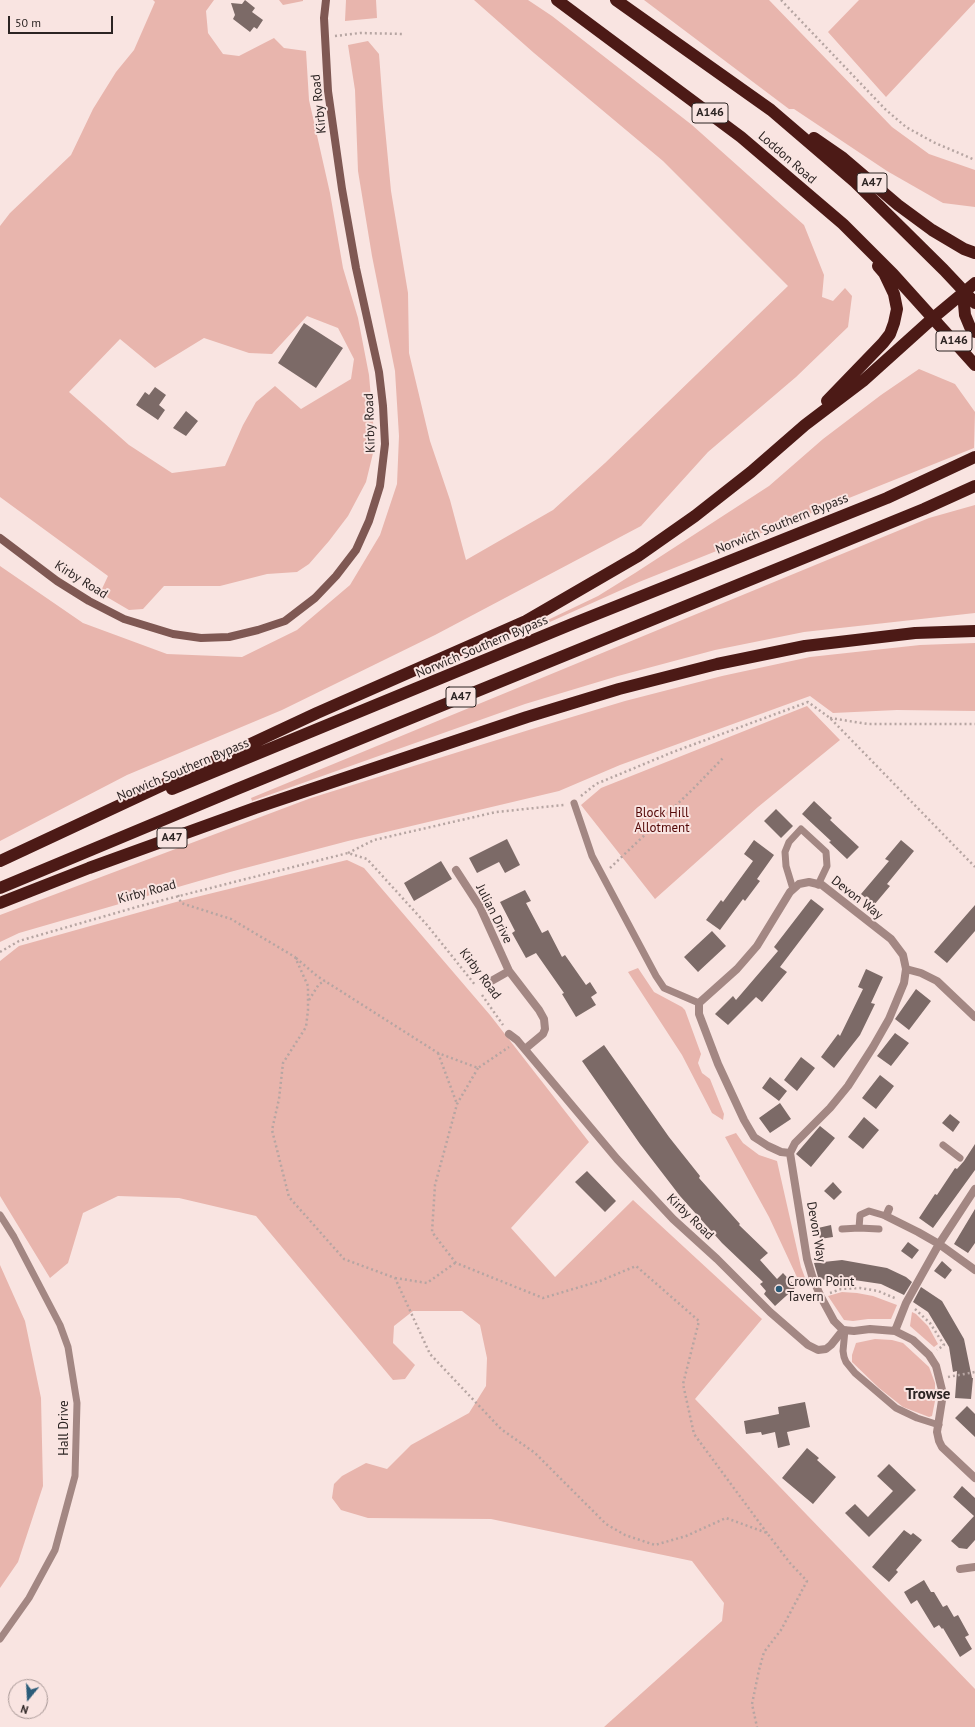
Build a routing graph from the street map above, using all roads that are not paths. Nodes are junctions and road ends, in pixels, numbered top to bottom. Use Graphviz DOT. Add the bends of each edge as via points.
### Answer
graph roads {
  1 [pos="326,0"];
  2 [pos="557,0"];
  3 [pos="561,0"];
  4 [pos="616,0"];
  5 [pos="571,10"];
  6 [pos="771,110"];
  7 [pos="843,224"];
  8 [pos="975,253"];
  9 [pos="975,284"];
  10 [pos="965,292"];
  11 [pos="975,303"];
  12 [pos="933,318"];
  13 [pos="975,332"];
  14 [pos="975,365"];
  15 [pos="805,424"];
  16 [pos="975,457"];
  17 [pos="975,486"];
  18 [pos="0,538"];
  19 [pos="975,631"];
  20 [pos="574,803"];
  21 [pos="0,861"];
  22 [pos="456,870"];
  23 [pos="818,884"];
  24 [pos="0,888"];
  25 [pos="793,889"];
  26 [pos="0,904"];
  27 [pos="906,969"];
  28 [pos="508,971"];
  29 [pos="486,984"];
  30 [pos="699,1003"];
  31 [pos="975,1017"];
  32 [pos="509,1034"];
  33 [pos="525,1049"];
  34 [pos="943,1145"];
  35 [pos="790,1153"];
  36 [pos="960,1158"];
  37 [pos="975,1189"];
  38 [pos="888,1212"];
  39 [pos="0,1215"];
  40 [pos="859,1228"];
  41 [pos="842,1229"];
  42 [pos="879,1229"];
  43 [pos="939,1244"];
  44 [pos="975,1270"];
  45 [pos="844,1330"];
  46 [pos="895,1331"];
  47 [pos="939,1425"];
  48 [pos="975,1478"];
  49 [pos="975,1567"];
  50 [pos="960,1569"];
  51 [pos="0,1639"];
  1 -- 18 [label="street, Kirby Road" via="324,18 328,91 342,189 379,372 383,406 385,444 380,486 370,521 356,550 315,598 285,621 229,636 201,638 173,634 124,619 57,581"];
  2 -- 5 [label="highway, Loddon Road / A146"];
  3 -- 5 [label="highway, A146"];
  4 -- 6 [label="highway, Loddon Road / A146"];
  5 -- 7 [label="highway, Loddon Road / A146" via="741,137"];
  6 -- 8 [label="highway, A47" via="843,158 932,230"];
  6 -- 10 [label="highway, Loddon Road / A146" via="855,182"];
  7 -- 12 [label="highway, Loddon Road / A146"];
  7 -- 15 [label="highway, A47" via="884,273 894,294 895,316 890,334 883,343"];
  9 -- 10 [label="highway, A47"];
  10 -- 11 [label="highway, Loddon Road / A146"];
  10 -- 12 [label="highway, A47"];
  10 -- 13 [label="highway" via="965,315"];
  12 -- 14 [label="highway, Loddon Road / A146"];
  12 -- 15 [label="highway, A47" via="864,381"];
  15 -- 21 [label="highway, A47" via="752,472 695,516 638,556 526,621 324,710"];
  16 -- 21 [label="highway, Norwich Southern Bypass / A47" via="887,498 572,624"];
  17 -- 24 [label="highway, A47"];
  19 -- 26 [label="highway, A47" via="915,633 805,646 717,664 619,689 255,808 89,868"];
  20 -- 30 [label="lane" via="592,856 656,976 664,988"];
  22 -- 28 [label="street, Julian Drive" via="480,907"];
  23 -- 25 [label="street, Devon Way" via="809,882 799,884"];
  23 -- 25 [label="lane" via="827,866 826,852 802,829 789,842 785,852"];
  23 -- 27 [label="street, Devon Way" via="891,939 903,954"];
  25 -- 30 [label="street" via="757,946 738,969"];
  27 -- 31 [label="street" via="937,981"];
  27 -- 35 [label="street, Devon Way" via="898,998 873,1047 839,1097 795,1143"];
  28 -- 29 [label="street"];
  28 -- 33 [label="street, Julian Drive" via="539,1010 545,1024 543,1034"];
  30 -- 35 [label="street" via="699,1014 718,1064 754,1137 781,1152"];
  32 -- 33 [label="street, Kirby Road"];
  33 -- 45 [label="street, Kirby Road" via="617,1159 673,1218 770,1312 808,1345 818,1350 826,1349"];
  34 -- 36 [label="lane"];
  35 -- 45 [label="street, Devon Way" via="807,1259 813,1279 834,1321"];
  37 -- 43 [label="street"];
  38 -- 40 [label="lane" via="869,1211 860,1215"];
  38 -- 43 [label="street"];
  39 -- 51 [label="lane, Hall Drive" via="28,1262 60,1325 68,1347 77,1403 75,1476 55,1550 29,1598"];
  40 -- 41 [label="lane"];
  40 -- 42 [label="lane"];
  43 -- 44 [label="street"];
  43 -- 46 [label="street" via="906,1303"];
  45 -- 46 [label="street"];
  45 -- 47 [label="lane" via="844,1357 855,1373 896,1408"];
  46 -- 47 [label="street" via="913,1340 929,1355 936,1366 943,1394"];
  47 -- 48 [label="street" via="937,1436 942,1447"];
  49 -- 50 [label="street"];
}
